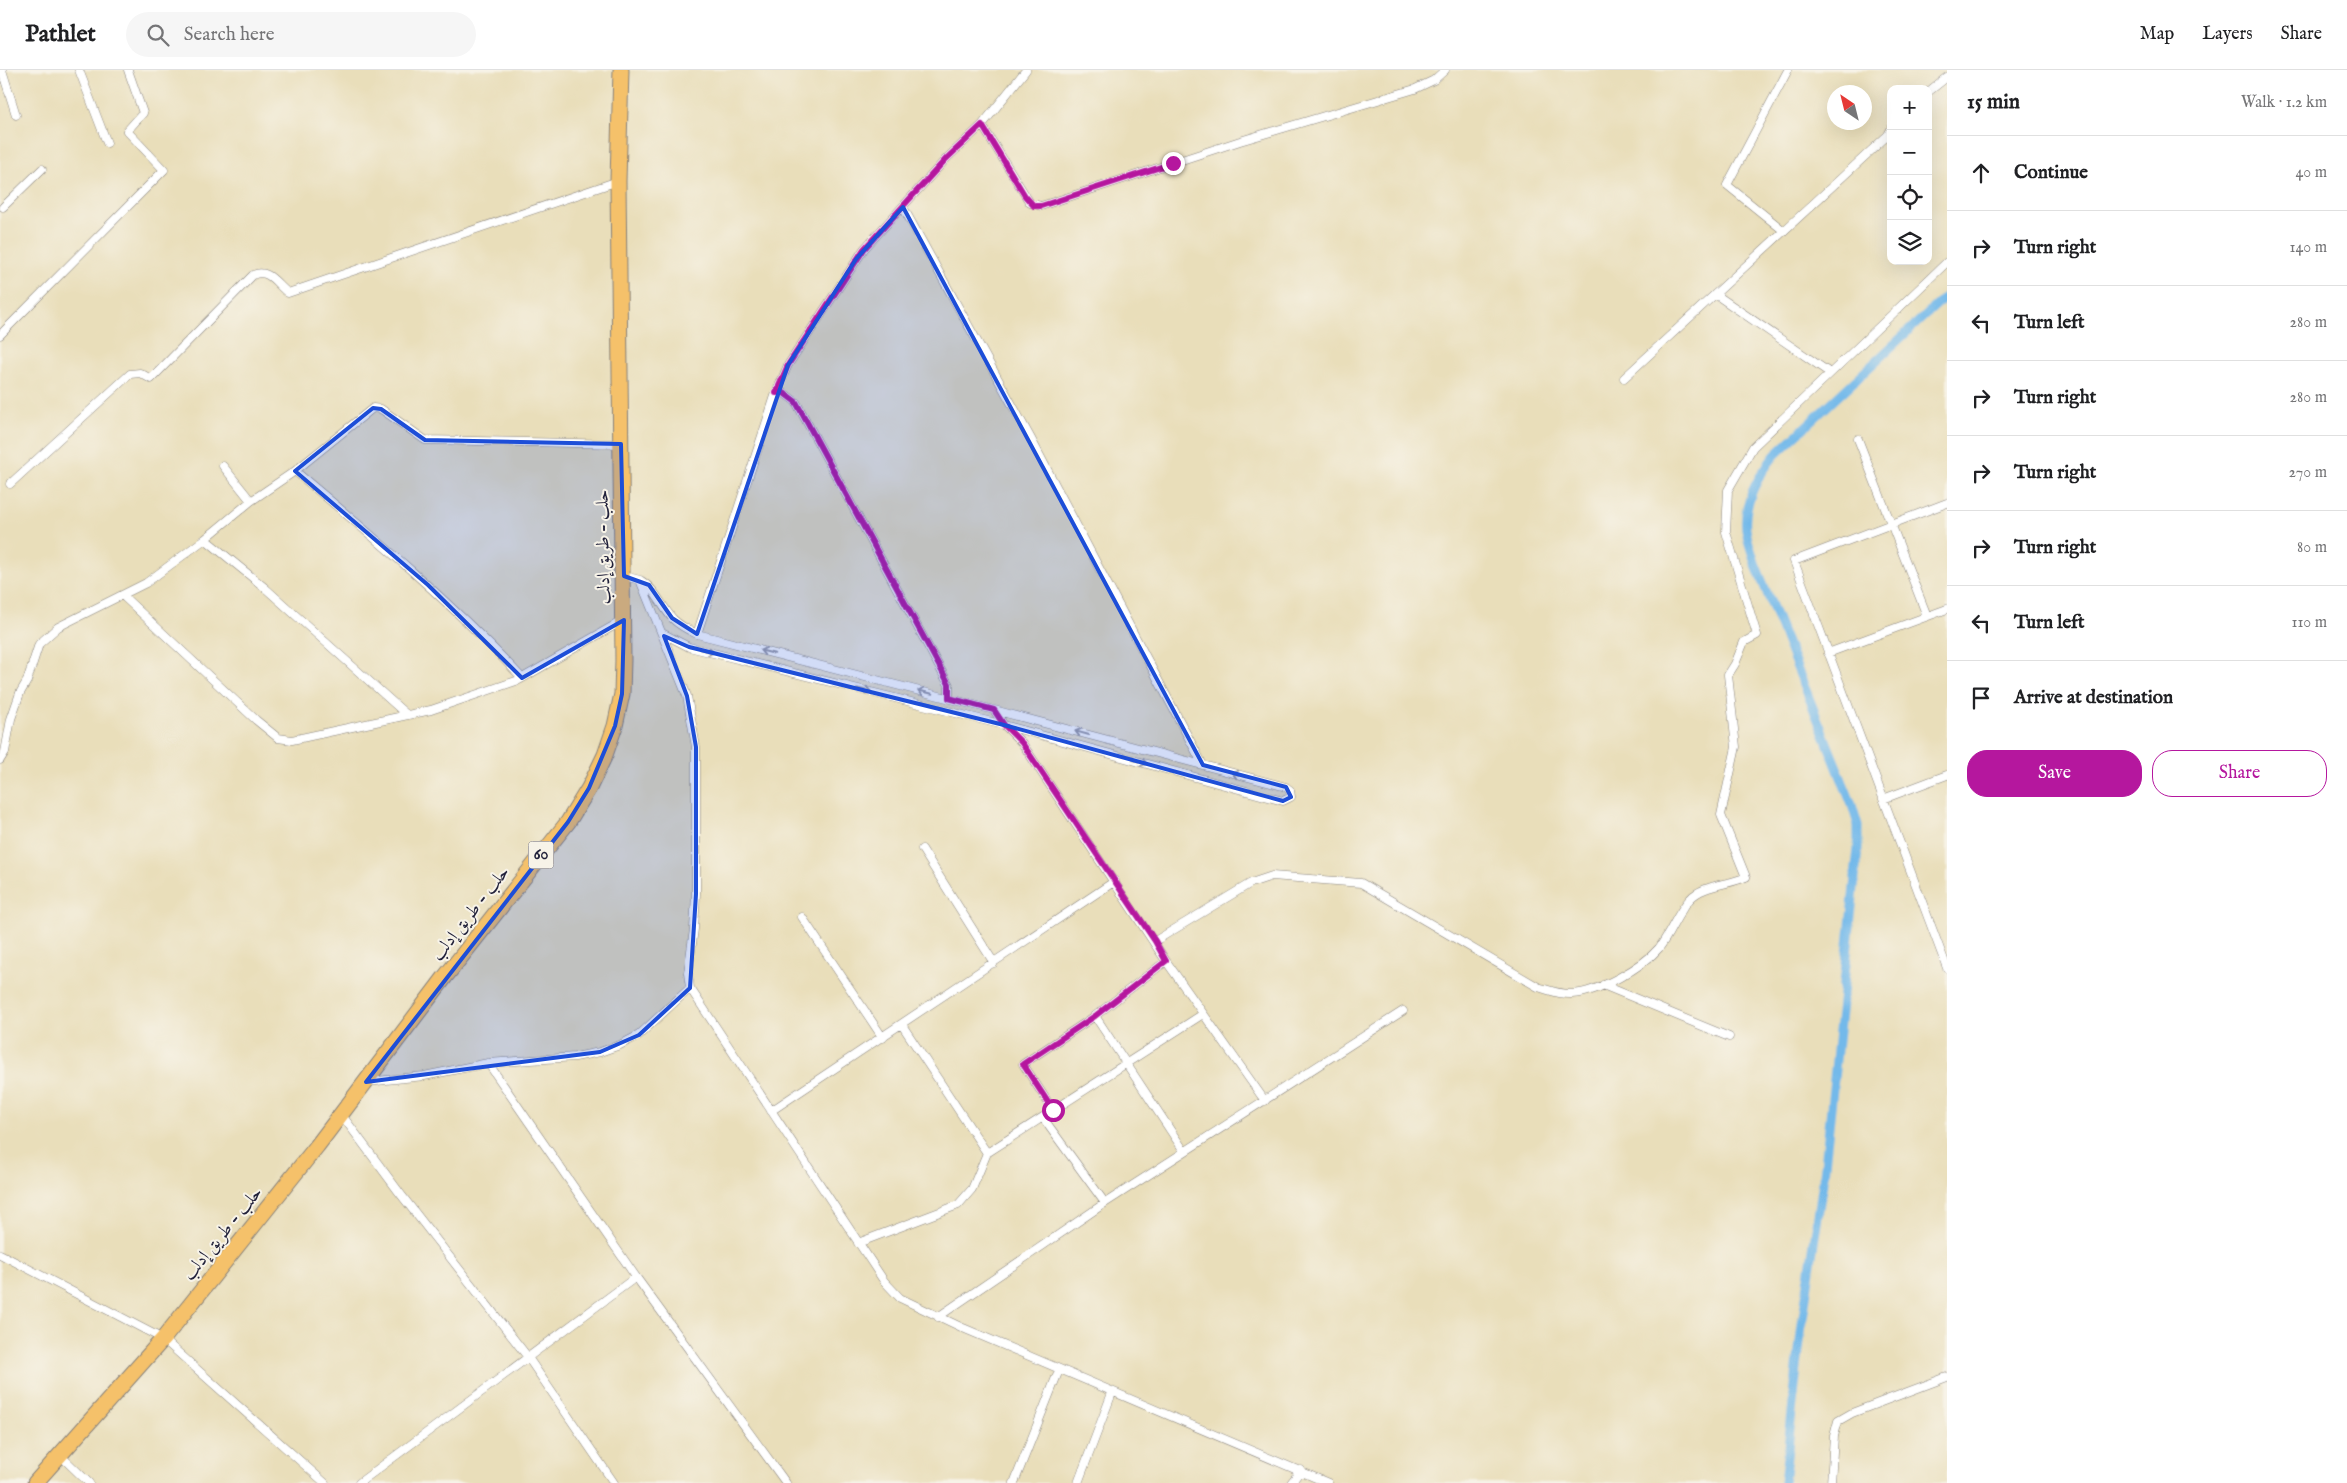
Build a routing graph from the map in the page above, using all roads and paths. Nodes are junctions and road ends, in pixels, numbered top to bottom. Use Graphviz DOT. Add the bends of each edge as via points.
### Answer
graph roads {
  1 [pos="2,70"];
  2 [pos="79,70"];
  3 [pos="128,70"];
  4 [pos="621,70"];
  5 [pos="1026,70"];
  6 [pos="1445,70"];
  7 [pos="1788,70"];
  8 [pos="1947,77"];
  9 [pos="1932,89"];
  10 [pos="16,115"];
  11 [pos="982,125"];
  12 [pos="1891,130"];
  13 [pos="107,143"];
  14 [pos="42,169"];
  15 [pos="618,181"];
  16 [pos="1,207"];
  17 [pos="903,208"];
  18 [pos="1784,231"];
  19 [pos="1947,262"];
  20 [pos="1715,294"];
  21 [pos="0,335"];
  22 [pos="1830,373"];
  23 [pos="1624,378"];
  24 [pos="776,393"];
  25 [pos="1858,439"];
  26 [pos="621,444"];
  27 [pos="223,466"];
  28 [pos="295,471"];
  29 [pos="10,484"];
  30 [pos="251,501"];
  31 [pos="1947,503"];
  32 [pos="1891,524"];
  33 [pos="205,539"];
  34 [pos="624,576"];
  35 [pos="640,580"];
  36 [pos="122,595"];
  37 [pos="1947,609"];
  38 [pos="1927,616"];
  39 [pos="624,620"];
  40 [pos="662,633"];
  41 [pos="697,634"];
  42 [pos="1828,653"];
  43 [pos="522,678"];
  44 [pos="949,698"];
  45 [pos="994,710"];
  46 [pos="407,715"];
  47 [pos="1004,725"];
  48 [pos="0,760"];
  49 [pos="1203,765"];
  50 [pos="1947,776"];
  51 [pos="1883,799"];
  52 [pos="922,848"];
  53 [pos="1114,881"];
  54 [pos="802,917"];
  55 [pos="1155,941"];
  56 [pos="1166,961"];
  57 [pos="994,963"];
  58 [pos="1947,968"];
  59 [pos="1603,985"];
  60 [pos="690,988"];
  61 [pos="1404,1011"];
  62 [pos="1203,1014"];
  63 [pos="1095,1016"];
  64 [pos="902,1025"];
  65 [pos="1729,1037"];
  66 [pos="883,1038"];
  67 [pos="488,1063"];
  68 [pos="1126,1063"];
  69 [pos="366,1082"];
  70 [pos="1264,1101"];
  71 [pos="1053,1110"];
  72 [pos="771,1111"];
  73 [pos="341,1114"];
  74 [pos="1043,1118"];
  75 [pos="1184,1151"];
  76 [pos="987,1153"];
  77 [pos="1105,1203"];
  78 [pos="858,1243"];
  79 [pos="0,1254"];
  80 [pos="636,1277"];
  81 [pos="938,1317"];
  82 [pos="163,1339"];
  83 [pos="527,1356"];
  84 [pos="1060,1370"];
  85 [pos="1947,1377"];
  86 [pos="1112,1393"];
  87 [pos="60,1455"];
  88 [pos="1301,1470"];
  89 [pos="35,1483"];
  90 [pos="89,1483"];
  91 [pos="325,1483"];
  92 [pos="358,1483"];
  93 [pos="614,1483"];
  94 [pos="786,1483"];
  95 [pos="1014,1483"];
  96 [pos="1078,1483"];
  97 [pos="1291,1483"];
  98 [pos="1328,1483"];
  99 [pos="1831,1483"];
  1 -- 10 [label="street"];
  2 -- 13 [label="street"];
  3 -- 21 [label="street" via="143,113 127,131 164,170"];
  4 -- 15 [label="highway, حلب - طريق إدلب / 60"];
  5 -- 11 [label="street"];
  6 -- 11 [label="street" via="1434,80 1415,89 1240,141 1041,206 1030,202"];
  7 -- 18 [label="street" via="1727,185"];
  8 -- 9 [label="street"];
  11 -- 17 [label="street" via="946,159"];
  12 -- 18 [label="street" via="1888,136"];
  14 -- 16 [label="street"];
  15 -- 26 [label="highway, حلب - طريق إدلب / 60"];
  15 -- 29 [label="street" via="288,293 268,274 253,275 151,379 140,373 130,374"];
  17 -- 24 [label="street" via="856,259 788,365"];
  17 -- 49 [label="street" via="1030,437"];
  18 -- 20 [label="street"];
  19 -- 22 [label="street"];
  20 -- 22 [label="street"];
  20 -- 23 [label="street"];
  22 -- 59 [label="street" via="1753,447 1728,490 1726,532 1757,635 1744,642 1728,675 1736,746 1722,815 1746,877 1701,890 1690,899 1650,957"];
  24 -- 41 [label="street"];
  24 -- 44 [label="street" via="784,393 796,402 949,684"];
  25 -- 32 [label="street"];
  26 -- 28 [label="street" via="425,440 381,409 372,408"];
  26 -- 34 [label="highway, حلب - طريق إدلب / 60"];
  27 -- 30 [label="street"];
  28 -- 30 [label="street"];
  28 -- 43 [label="street" via="428,585"];
  30 -- 33 [label="street"];
  31 -- 32 [label="street"];
  32 -- 38 [label="street"];
  32 -- 42 [label="street" via="1794,561"];
  33 -- 36 [label="street" via="159,574"];
  33 -- 46 [label="street" via="264,587"];
  34 -- 35 [label="street"];
  34 -- 39 [label="highway, حلب - طريق إدلب / 60"];
  35 -- 40 [label="street"];
  35 -- 41 [label="street" via="649,585 676,622"];
  36 -- 46 [label="street" via="278,738 292,740"];
  36 -- 48 [label="street" via="58,627 40,644 11,719 5,752"];
  37 -- 38 [label="street"];
  38 -- 42 [label="street"];
  39 -- 43 [label="street"];
  39 -- 69 [label="highway, حلب - طريق إدلب / 60" via="622,694 605,756 589,788 568,822"];
  40 -- 47 [label="street, one-way" via="689,647"];
  40 -- 60 [label="street" via="687,696 696,748 696,894 688,973"];
  44 -- 41 [label="street, one-way"];
  42 -- 51 [label="street"];
  43 -- 46 [label="street"];
  44 -- 45 [label="street"];
  45 -- 47 [label="street"];
  49 -- 45 [label="street, one-way"];
  47 -- 49 [label="street, one-way" via="1283,801 1291,797 1286,787"];
  47 -- 53 [label="street" via="1022,743"];
  50 -- 51 [label="street"];
  51 -- 58 [label="street"];
  52 -- 57 [label="street"];
  53 -- 55 [label="street"];
  53 -- 57 [label="street"];
  54 -- 66 [label="street"];
  55 -- 56 [label="street"];
  55 -- 59 [label="street" via="1251,883 1272,876 1361,883 1538,987 1571,994"];
  56 -- 62 [label="street"];
  56 -- 63 [label="street"];
  57 -- 64 [label="street"];
  59 -- 65 [label="street"];
  60 -- 67 [label="street" via="639,1035 620,1045 575,1057"];
  60 -- 72 [label="street"];
  61 -- 70 [label="street"];
  62 -- 68 [label="street"];
  62 -- 70 [label="street"];
  63 -- 68 [label="street"];
  63 -- 71 [label="street" via="1023,1064"];
  64 -- 66 [label="street"];
  64 -- 76 [label="street"];
  66 -- 72 [label="street"];
  67 -- 69 [label="street" via="424,1076"];
  67 -- 80 [label="street"];
  68 -- 71 [label="street"];
  68 -- 75 [label="street"];
  69 -- 73 [label="highway, حلب - طريق إدلب / 60"];
  70 -- 75 [label="street"];
  71 -- 74 [label="street"];
  72 -- 78 [label="street"];
  73 -- 82 [label="highway, حلب - طريق إدلب / 60"];
  73 -- 83 [label="street"];
  74 -- 76 [label="street"];
  74 -- 77 [label="street"];
  75 -- 77 [label="street"];
  76 -- 78 [label="street" via="972,1190 958,1205"];
  77 -- 81 [label="street"];
  78 -- 81 [label="street" via="900,1298"];
  79 -- 82 [label="street"];
  80 -- 83 [label="street"];
  80 -- 94 [label="street"];
  81 -- 84 [label="street"];
  82 -- 87 [label="highway, حلب - طريق إدلب / 60"];
  82 -- 91 [label="street"];
  83 -- 92 [label="street"];
  83 -- 93 [label="street"];
  84 -- 86 [label="street"];
  84 -- 95 [label="street"];
  85 -- 99 [label="street" via="1838,1421 1834,1428"];
  86 -- 88 [label="street"];
  86 -- 96 [label="street"];
  87 -- 89 [label="highway, حلب - طريق إدلب / 60"];
  87 -- 90 [label="street"];
  88 -- 97 [label="street"];
  88 -- 98 [label="street"];
}
